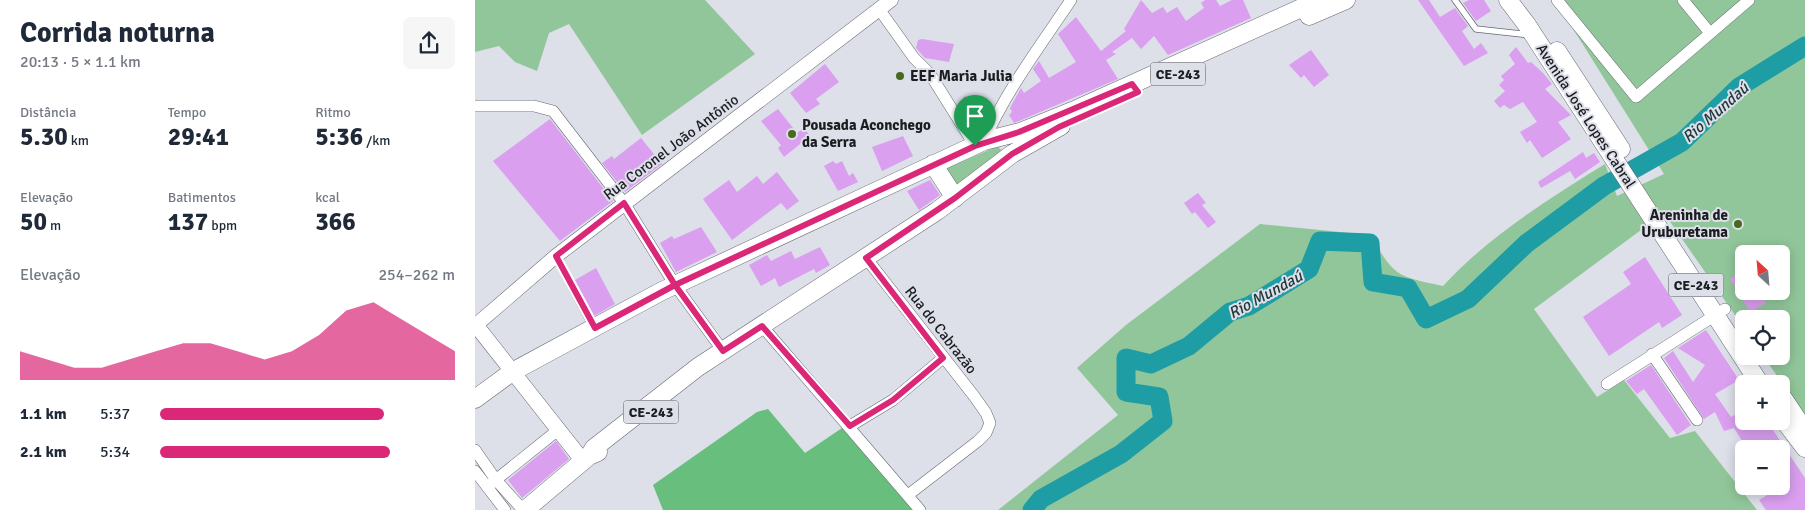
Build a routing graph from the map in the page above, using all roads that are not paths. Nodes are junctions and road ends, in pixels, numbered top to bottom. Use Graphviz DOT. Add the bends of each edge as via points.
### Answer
graph roads {
  1 [pos="891,0"];
  2 [pos="1071,0"];
  3 [pos="1319,0"];
  4 [pos="1346,0"];
  5 [pos="1455,0"];
  6 [pos="1508,0"];
  7 [pos="1522,0"];
  8 [pos="1557,0"];
  9 [pos="1683,0"];
  10 [pos="1749,0"];
  11 [pos="879,9"];
  12 [pos="1537,32"];
  13 [pos="1710,33"];
  14 [pos="1135,88"];
  15 [pos="475,106"];
  16 [pos="1005,137"];
  17 [pos="979,144"];
  18 [pos="1012,154"];
  19 [pos="933,164"];
  20 [pos="955,198"];
  21 [pos="624,203"];
  22 [pos="556,256"];
  23 [pos="866,258"];
  24 [pos="675,285"];
  25 [pos="1720,312"];
  26 [pos="476,324"];
  27 [pos="762,326"];
  28 [pos="595,328"];
  29 [pos="1735,328"];
  30 [pos="1653,354"];
  31 [pos="716,356"];
  32 [pos="943,358"];
  33 [pos="512,372"];
  34 [pos="1761,375"];
  35 [pos="1607,384"];
  36 [pos="475,399"];
  37 [pos="1790,408"];
  38 [pos="1697,420"];
  39 [pos="850,426"];
  40 [pos="1790,428"];
  41 [pos="558,430"];
  42 [pos="1805,431"];
  43 [pos="1805,448"];
  44 [pos="475,450"];
  45 [pos="586,459"];
  46 [pos="475,471"];
  47 [pos="497,480"];
  48 [pos="487,487"];
  49 [pos="908,496"];
  50 [pos="505,510"];
  51 [pos="524,510"];
  52 [pos="919,510"];
  1 -- 11 [label="street, Rua Coronel João Antônio"];
  2 -- 17 [label="street"];
  3 -- 14 [label="main road, CE-243"];
  4 -- 14 [label="main road, CE-243"];
  5 -- 12 [label="lane" via="1476,28"];
  6 -- 12 [label="main road, Avenida José Lopes Cabral"];
  7 -- 12 [label="main road, Avenida José Lopes Cabral"];
  8 -- 13 [label="street" via="1636,97"];
  9 -- 13 [label="street"];
  10 -- 13 [label="street"];
  11 -- 17 [label="street"];
  11 -- 21 [label="street, Rua Coronel João Antônio"];
  12 -- 25 [label="main road, Avenida José Lopes Cabral / CE-243"];
  14 -- 16 [label="main road, CE-243"];
  14 -- 18 [label="main road, CE-243"];
  15 -- 21 [label="street" via="534,106 553,111"];
  16 -- 17 [label="main road, CE-243"];
  16 -- 18 [label="main road"];
  17 -- 19 [label="main road, CE-243"];
  18 -- 20 [label="main road, CE-243"];
  19 -- 20 [label="main road"];
  19 -- 24 [label="main road, CE-243"];
  20 -- 23 [label="main road, CE-243"];
  21 -- 22 [label="street, Rua Coronel João Antônio"];
  21 -- 24 [label="street"];
  22 -- 26 [label="street, Rua Coronel João Antônio"];
  22 -- 28 [label="street"];
  23 -- 27 [label="main road, CE-243"];
  23 -- 32 [label="street, Rua do Cabrazão"];
  24 -- 28 [label="main road, CE-243"];
  24 -- 31 [label="street"];
  25 -- 29 [label="main road, Avenida José Lopes Cabral / CE-243"];
  25 -- 30 [label="street"];
  25 -- 34 [label="main road, Avenida José Lopes Cabral / CE-243"];
  26 -- 33 [label="main road"];
  27 -- 31 [label="main road, CE-243"];
  27 -- 39 [label="street"];
  28 -- 33 [label="main road, CE-243"];
  30 -- 35 [label="street"];
  30 -- 38 [label="street"];
  31 -- 45 [label="main road, CE-243" via="712,365"];
  32 -- 39 [label="street" via="893,400"];
  32 -- 49 [label="street, Rua do Cabrazão" via="987,413 990,423 987,433"];
  33 -- 36 [label="main road, CE-243"];
  33 -- 41 [label="main road"];
  37 -- 42 [label="main road"];
  39 -- 49 [label="street"];
  40 -- 43 [label="main road"];
  41 -- 45 [label="main road"];
  41 -- 47 [label="street"];
  44 -- 47 [label="street"];
  45 -- 51 [label="main road, CE-243"];
  46 -- 48 [label="street"];
  47 -- 48 [label="street"];
  47 -- 51 [label="street"];
  48 -- 50 [label="street"];
  49 -- 52 [label="street"];
}
